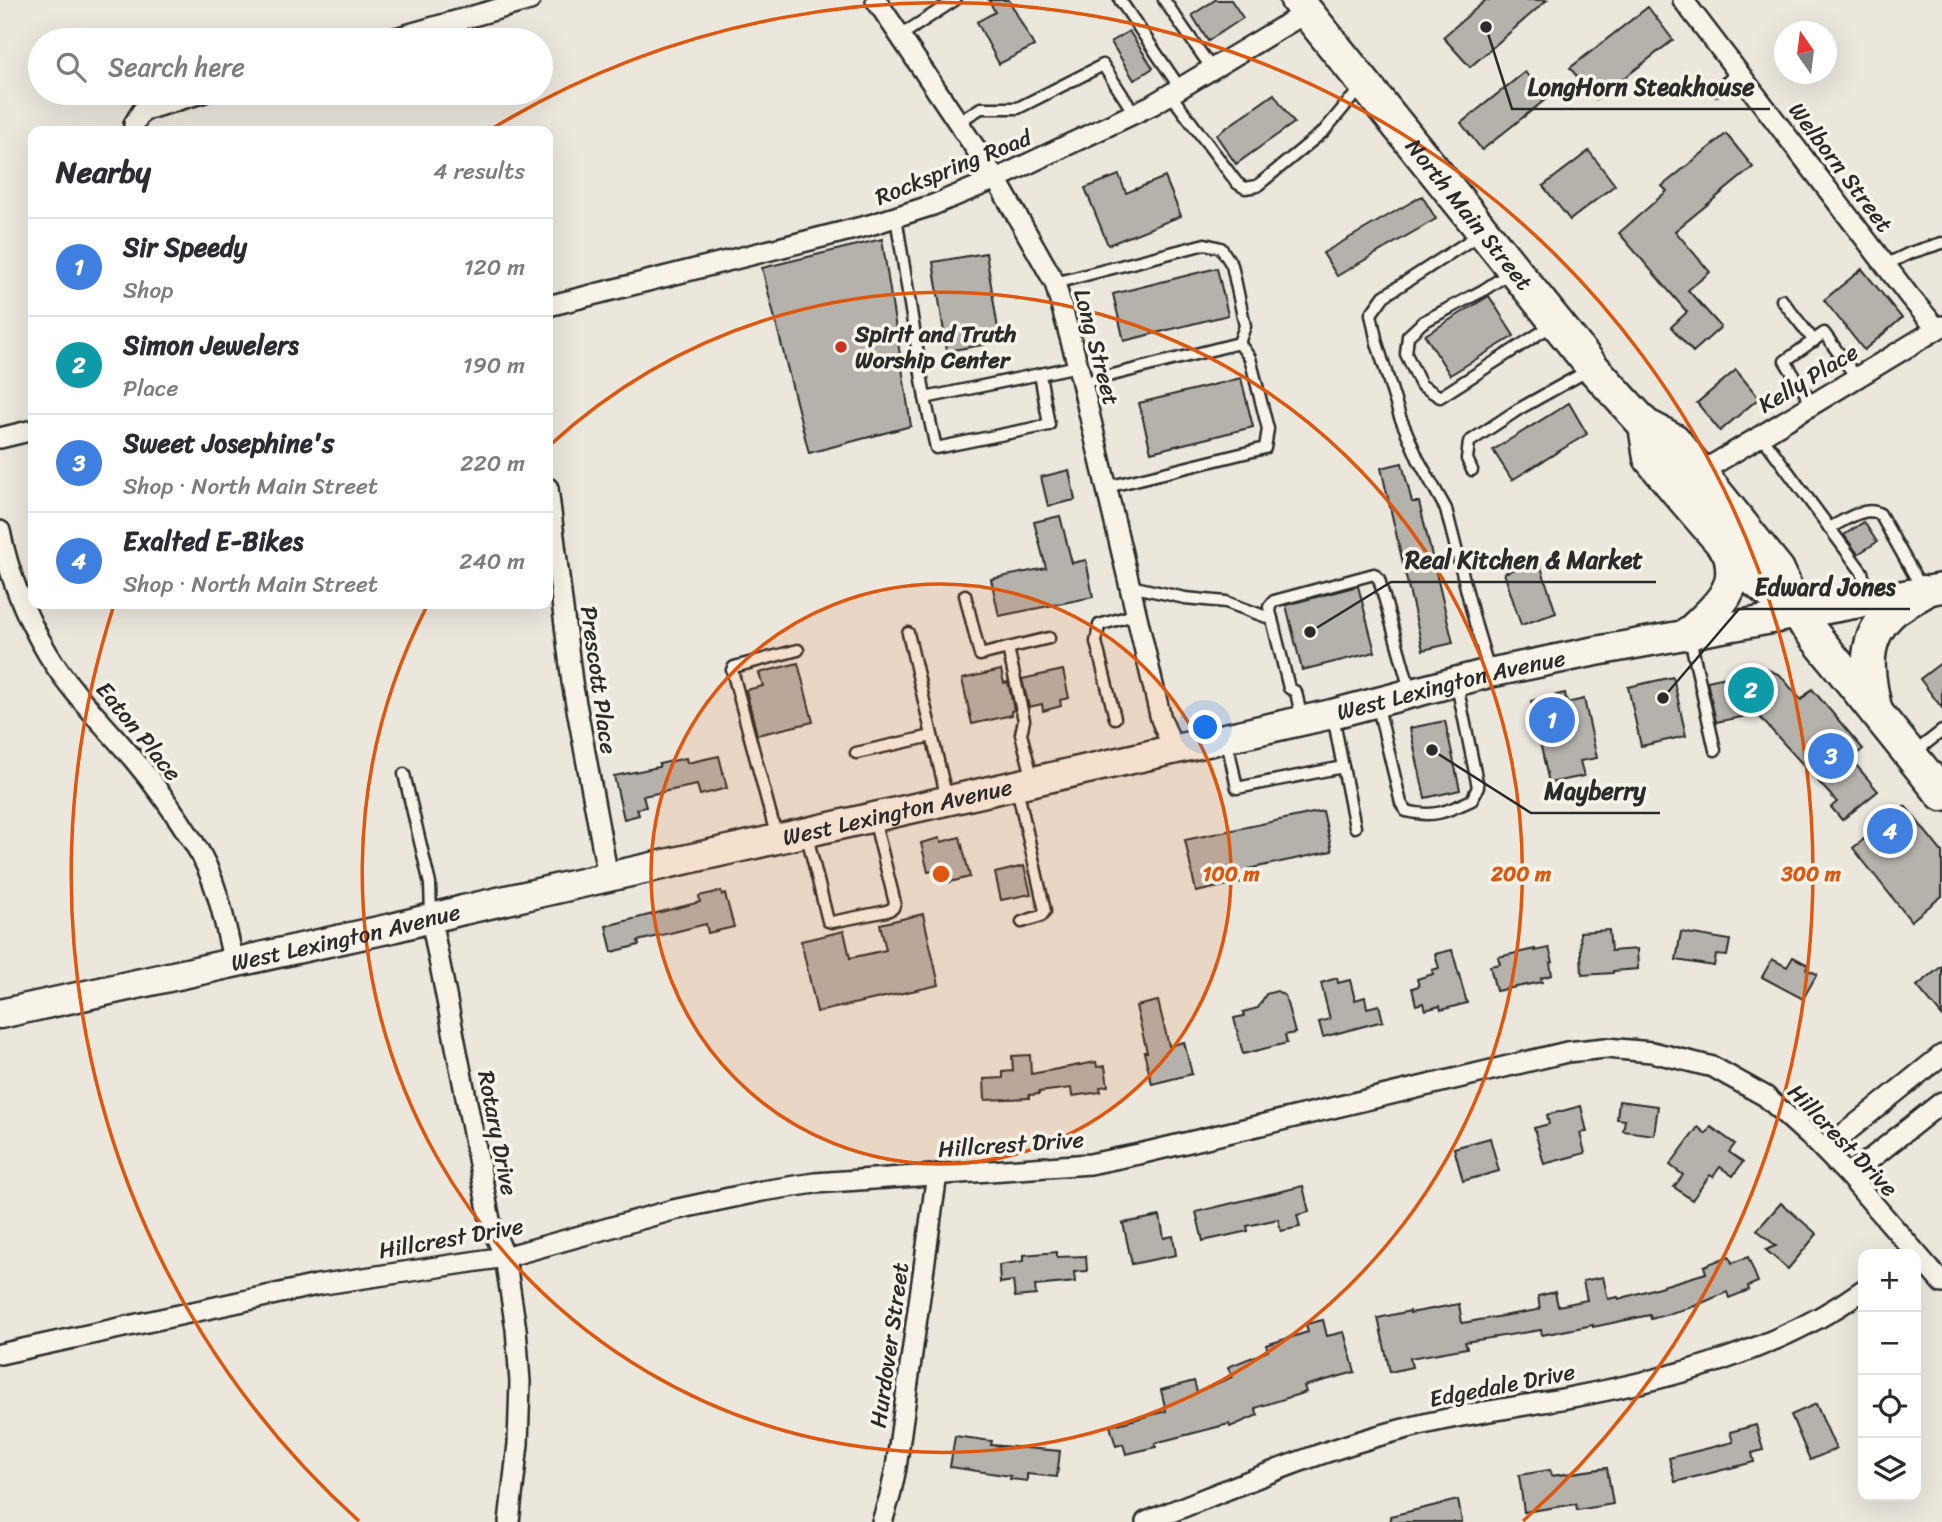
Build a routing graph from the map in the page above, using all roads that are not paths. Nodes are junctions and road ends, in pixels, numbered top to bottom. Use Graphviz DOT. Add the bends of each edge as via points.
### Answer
graph roads {
  1 [pos="530,0"];
  2 [pos="876,0"];
  3 [pos="955,0"];
  4 [pos="1120,0"];
  5 [pos="1164,0"];
  6 [pos="1683,0"];
  7 [pos="1302,6"];
  8 [pos="431,28"];
  9 [pos="900,36"];
  10 [pos="1212,69"];
  11 [pos="1738,73"];
  12 [pos="1367,87"];
  13 [pos="1716,90"];
  14 [pos="1175,91"];
  15 [pos="162,105"];
  16 [pos="1134,113"];
  17 [pos="958,122"];
  18 [pos="134,126"];
  19 [pos="996,179"];
  20 [pos="896,217"];
  21 [pos="1483,232"];
  22 [pos="1942,243"];
  23 [pos="1885,265"];
  24 [pos="1514,270"];
  25 [pos="1055,283"];
  26 [pos="1782,300"];
  27 [pos="553,305"];
  28 [pos="1556,323"];
  29 [pos="1939,328"];
  30 [pos="1814,341"];
  31 [pos="1239,343"];
  32 [pos="1593,368"];
  33 [pos="1040,374"];
  34 [pos="1079,375"];
  35 [pos="1856,377"];
  36 [pos="925,398"];
  37 [pos="1812,404"];
  38 [pos="1645,425"];
  39 [pos="28,431"];
  40 [pos="1760,435"];
  41 [pos="0,438"];
  42 [pos="1472,470"];
  43 [pos="1701,472"];
  44 [pos="1107,487"];
  45 [pos="553,528"];
  46 [pos="1829,528"];
  47 [pos="0,531"];
  48 [pos="1730,553"];
  49 [pos="1130,586"];
  50 [pos="1933,590"];
  51 [pos="965,595"];
  52 [pos="1870,601"];
  53 [pos="1137,614"];
  54 [pos="1797,614"];
  55 [pos="1272,619"];
  56 [pos="908,633"];
  57 [pos="1689,634"];
  58 [pos="1049,638"];
  59 [pos="1008,648"];
  60 [pos="798,650"];
  61 [pos="1489,673"];
  62 [pos="1456,682"];
  63 [pos="1411,694"];
  64 [pos="1377,702"];
  65 [pos="1332,713"];
  66 [pos="1876,713"];
  67 [pos="1115,718"];
  68 [pos="1303,720"];
  69 [pos="1942,731"];
  70 [pos="932,736"];
  71 [pos="1226,737"];
  72 [pos="1173,748"];
  73 [pos="1715,750"];
  74 [pos="856,753"];
  75 [pos="1910,755"];
  76 [pos="1343,767"];
  77 [pos="404,774"];
  78 [pos="1025,782"];
  79 [pos="1942,794"];
  80 [pos="947,800"];
  81 [pos="873,816"];
  82 [pos="1355,827"];
  83 [pos="806,832"];
  84 [pos="777,838"];
  85 [pos="608,877"];
  86 [pos="432,919"];
  87 [pos="1022,922"];
  88 [pos="234,964"];
  89 [pos="0,1014"];
  90 [pos="1942,1055"];
  91 [pos="1942,1102"];
  92 [pos="1824,1150"];
  93 [pos="937,1174"];
  94 [pos="1849,1176"];
  95 [pos="1910,1249"];
  96 [pos="505,1257"];
  97 [pos="1921,1261"];
  98 [pos="1942,1283"];
  99 [pos="1858,1293"];
  100 [pos="0,1354"];
  101 [pos="509,1522"];
  102 [pos="885,1522"];
  103 [pos="1146,1522"];
  1 -- 8 [label="street"];
  2 -- 9 [label="street, Long Street"];
  3 -- 9 [label="lane"];
  4 -- 14 [label="lane"];
  5 -- 10 [label="lane"];
  6 -- 11 [label="street, Welborn Street"];
  7 -- 10 [label="street, Rockspring Road"];
  7 -- 12 [label="main road, North Main Street"];
  9 -- 17 [label="street, Long Street"];
  10 -- 14 [label="street, Rockspring Road"];
  11 -- 13 [label="lane"];
  11 -- 23 [label="street, Welborn Street"];
  12 -- 14 [label="lane" via="1324,131 1257,186 1245,188 1237,183"];
  12 -- 21 [label="main road, North Main Street"];
  14 -- 16 [label="street, Rockspring Road"];
  15 -- 18 [label="street" via="142,111"];
  16 -- 17 [label="lane" via="1103,65 1018,108 981,108"];
  16 -- 19 [label="street, Rockspring Road"];
  17 -- 19 [label="street, Long Street"];
  19 -- 20 [label="street, Rockspring Road"];
  19 -- 25 [label="street, Long Street"];
  20 -- 27 [label="street, Rockspring Road"];
  20 -- 36 [label="lane"];
  21 -- 24 [label="main road, North Main Street"];
  21 -- 61 [label="lane" via="1384,296 1371,314 1400,417 1446,509"];
  22 -- 23 [label="lane"];
  23 -- 29 [label="street, Welborn Street"];
  24 -- 28 [label="main road, North Main Street"];
  24 -- 28 [label="lane" via="1423,322 1408,336 1406,354 1421,385 1440,397"];
  25 -- 31 [label="lane" via="1205,244 1220,248 1231,265 1245,326"];
  25 -- 34 [label="street, Long Street"];
  26 -- 30 [label="lane"];
  28 -- 32 [label="main road, North Main Street"];
  29 -- 35 [label="street, Kelly Place"];
  30 -- 35 [label="lane" via="1824,333"];
  30 -- 37 [label="lane" via="1785,362"];
  31 -- 34 [label="lane"];
  31 -- 44 [label="lane" via="1250,359 1262,403 1268,429 1265,448"];
  32 -- 38 [label="main road, North Main Street"];
  32 -- 42 [label="lane" via="1469,442 1467,459"];
  33 -- 34 [label="lane"];
  33 -- 36 [label="lane"];
  33 -- 36 [label="lane" via="1049,425 936,447"];
  34 -- 44 [label="street, Long Street"];
  35 -- 37 [label="street, Kelly Place"];
  37 -- 40 [label="street, Kelly Place"];
  38 -- 43 [label="main road, North Main Street" via="1674,439"];
  38 -- 48 [label="main road, North Main Street" via="1650,458"];
  39 -- 41 [label="street"];
  40 -- 43 [label="street, Kelly Place"];
  40 -- 46 [label="lane"];
  43 -- 54 [label="main road, North Main Street" via="1778,570"];
  44 -- 49 [label="street, Long Street"];
  45 -- 85 [label="street, Prescott Place" via="572,682"];
  46 -- 50 [label="lane" via="1874,510"];
  46 -- 52 [label="lane" via="1862,572"];
  47 -- 88 [label="street, Eaton Place" via="10,572 49,655 196,845 212,878"];
  48 -- 54 [label="main road, North Main Street" via="1752,578"];
  48 -- 57 [label="main road" via="1730,588"];
  49 -- 53 [label="street, Long Street"];
  49 -- 55 [label="lane" via="1226,603"];
  50 -- 52 [label="street, West Lexington Avenue"];
  50 -- 66 [label="main road" via="1894,610 1875,632 1868,678"];
  51 -- 59 [label="lane" via="980,655"];
  52 -- 54 [label="street, West Lexington Avenue"];
  53 -- 67 [label="lane" via="1099,625 1096,642"];
  53 -- 72 [label="street, Long Street" via="1161,719"];
  54 -- 57 [label="street, West Lexington Avenue"];
  54 -- 66 [label="main road, North Main Street"];
  55 -- 63 [label="lane" via="1269,607 1274,601 1374,575 1379,579"];
  55 -- 68 [label="lane" via="1289,688 1296,692"];
  56 -- 70 [label="lane"];
  57 -- 61 [label="street, West Lexington Avenue"];
  57 -- 73 [label="lane"];
  58 -- 59 [label="lane"];
  59 -- 78 [label="lane" via="1024,720"];
  60 -- 84 [label="lane" via="732,670"];
  61 -- 62 [label="street, West Lexington Avenue"];
  62 -- 63 [label="street, West Lexington Avenue"];
  62 -- 64 [label="lane" via="1478,787 1472,800 1445,812 1423,815 1406,811 1401,803"];
  63 -- 64 [label="street, West Lexington Avenue"];
  64 -- 65 [label="street, West Lexington Avenue"];
  65 -- 68 [label="street, West Lexington Avenue"];
  65 -- 76 [label="lane"];
  66 -- 75 [label="main road, North Main Street"];
  68 -- 71 [label="street, West Lexington Avenue"];
  69 -- 75 [label="lane"];
  70 -- 74 [label="lane"];
  70 -- 80 [label="lane"];
  71 -- 72 [label="street, West Lexington Avenue"];
  71 -- 76 [label="lane" via="1237,788"];
  72 -- 78 [label="street, West Lexington Avenue"];
  75 -- 79 [label="main road, North Main Street"];
  76 -- 82 [label="lane"];
  77 -- 86 [label="lane" via="430,884"];
  78 -- 80 [label="street, West Lexington Avenue"];
  78 -- 87 [label="lane" via="1045,911"];
  80 -- 81 [label="street, West Lexington Avenue"];
  81 -- 83 [label="street, West Lexington Avenue"];
  81 -- 83 [label="lane" via="895,903 887,911 828,921"];
  83 -- 84 [label="street, West Lexington Avenue"];
  84 -- 85 [label="street, West Lexington Avenue"];
  85 -- 86 [label="street, West Lexington Avenue"];
  86 -- 88 [label="street, West Lexington Avenue"];
  86 -- 96 [label="street, Rotary Drive" via="491,1224"];
  88 -- 89 [label="street, West Lexington Avenue"];
  90 -- 92 [label="street"];
  91 -- 94 [label="street"];
  92 -- 93 [label="street, Hillcrest Drive" via="1765,1096 1713,1068 1652,1052 1606,1048 1567,1052 1102,1161"];
  92 -- 94 [label="street, Hillcrest Drive"];
  93 -- 96 [label="street, Hillcrest Drive" via="762,1191 673,1210"];
  93 -- 102 [label="street, Hurdover Street"];
  94 -- 95 [label="street, Hillcrest Drive"];
  96 -- 100 [label="street, Hillcrest Drive" via="317,1285"];
  96 -- 101 [label="street, Rotary Drive" via="520,1381"];
  97 -- 98 [label="street, Hillcrest Drive"];
  99 -- 103 [label="street, Edgedale Drive" via="1807,1325 1704,1366 1402,1429 1353,1443"];
}
